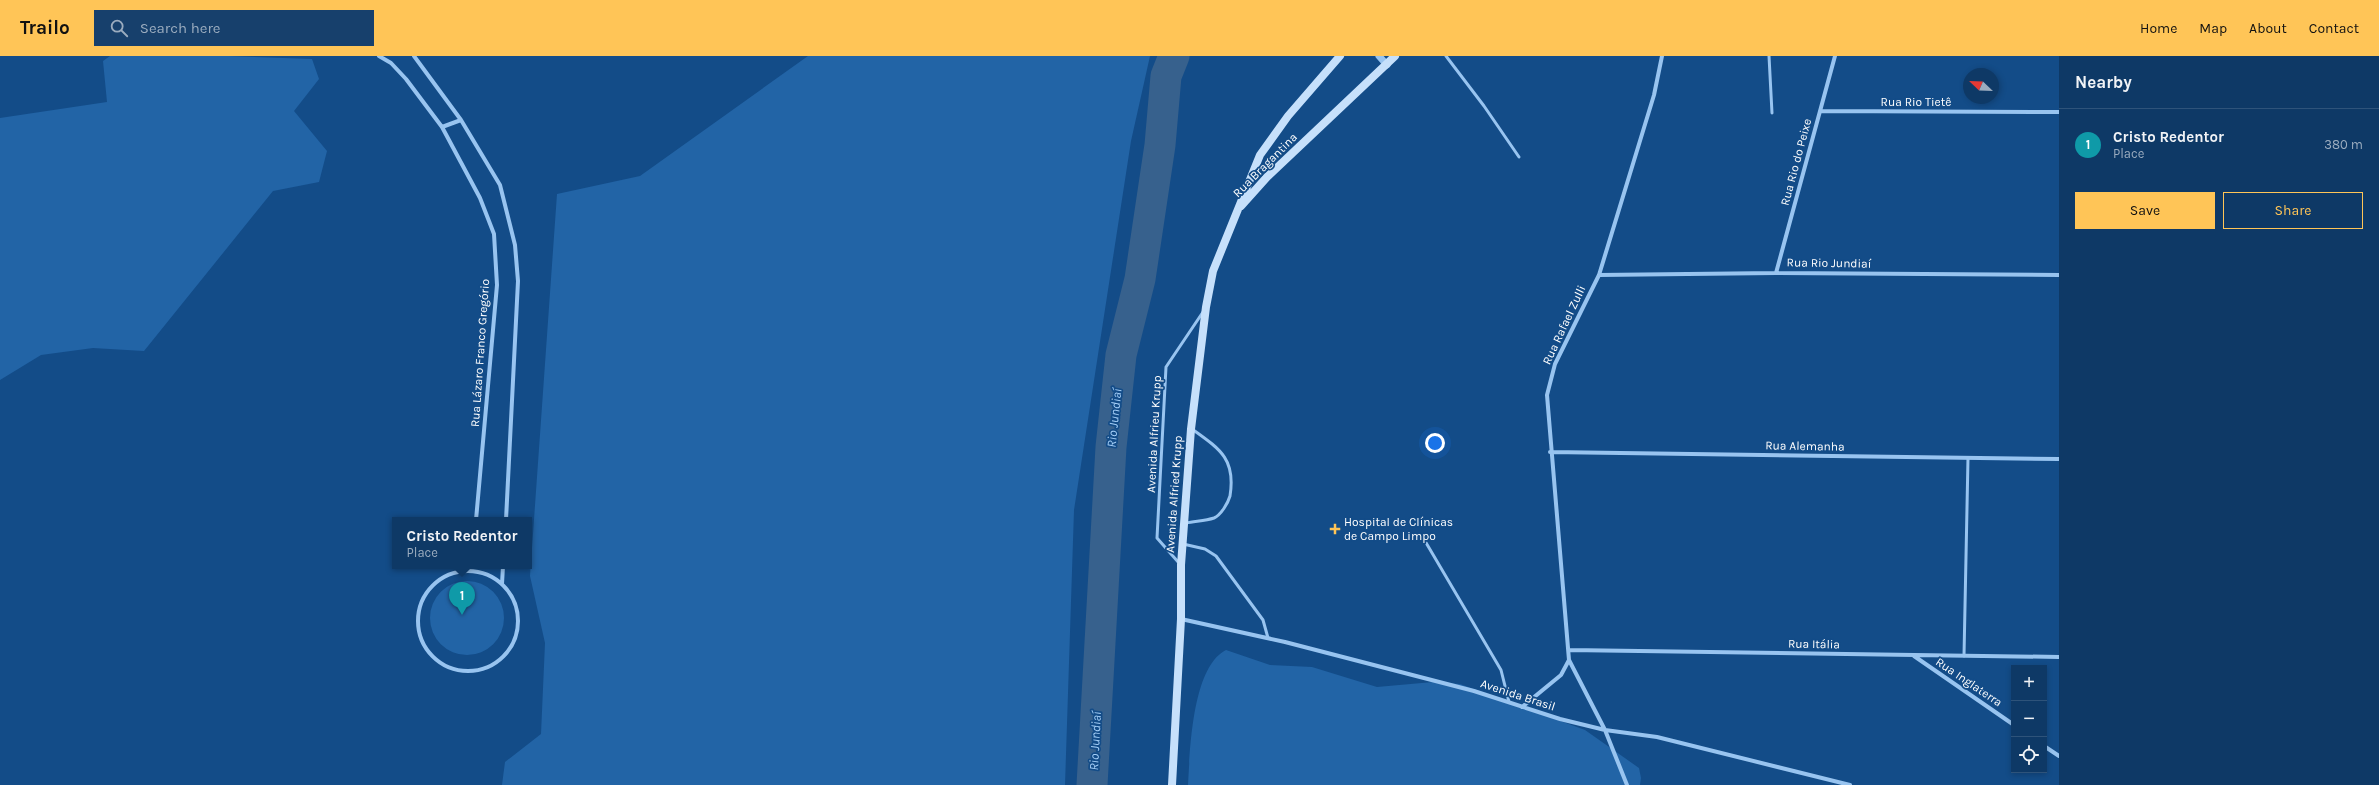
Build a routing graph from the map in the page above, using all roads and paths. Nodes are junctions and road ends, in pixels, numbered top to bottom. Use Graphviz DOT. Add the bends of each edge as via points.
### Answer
graph roads {
  1 [pos="379,56"];
  2 [pos="414,56"];
  3 [pos="1340,56"];
  4 [pos="1379,56"];
  5 [pos="1395,56"];
  6 [pos="1446,56"];
  7 [pos="1662,56"];
  8 [pos="1769,56"];
  9 [pos="1835,56"];
  10 [pos="1334,60"];
  11 [pos="1387,65"];
  12 [pos="1820,111"];
  13 [pos="2059,112"];
  14 [pos="1772,113"];
  15 [pos="461,120"];
  16 [pos="442,127"];
  17 [pos="1519,156"];
  18 [pos="1236,211"];
  19 [pos="1776,273"];
  20 [pos="1599,275"];
  21 [pos="2059,275"];
  22 [pos="1206,307"];
  23 [pos="1191,429"];
  24 [pos="1550,452"];
  25 [pos="1968,458"];
  26 [pos="2059,459"];
  27 [pos="476,517"];
  28 [pos="506,517"];
  29 [pos="1184,523"];
  30 [pos="1425,541"];
  31 [pos="1183,544"];
  32 [pos="1181,565"];
  33 [pos="468,569"];
  34 [pos="475,569"];
  35 [pos="503,569"];
  36 [pos="502,584"];
  37 [pos="1181,619"];
  38 [pos="1268,638"];
  39 [pos="1569,650"];
  40 [pos="1913,656"];
  41 [pos="1964,656"];
  42 [pos="2059,657"];
  43 [pos="1569,660"];
  44 [pos="1509,702"];
  45 [pos="1522,707"];
  46 [pos="2011,723"];
  47 [pos="1605,730"];
  48 [pos="2047,748"];
  49 [pos="2059,756"];
  50 [pos="1172,785"];
  51 [pos="1627,785"];
  52 [pos="1850,785"];
  1 -- 16 [label="street, Rua Lázaro Franco Gregório" via="406,80"];
  2 -- 15 [label="street"];
  3 -- 10 [label="main road, Rua Bragantina"];
  4 -- 11 [label="street"];
  5 -- 11 [label="main road, Rua Bragantina"];
  6 -- 17 [label="lane"];
  7 -- 20 [label="street, Rua Rafael Zulli" via="1654,95"];
  8 -- 14 [label="lane"];
  9 -- 12 [label="street, Rua Rio do Peixe"];
  10 -- 18 [label="main road, Rua Bragantina" via="1260,154"];
  11 -- 18 [label="main road, Rua Bragantina" via="1338,108"];
  12 -- 13 [label="street, Rua Rio Tietê"];
  12 -- 19 [label="street, Rua Rio do Peixe"];
  15 -- 16 [label="street"];
  15 -- 28 [label="street" via="500,185 515,245 518,281"];
  16 -- 27 [label="street, Rua Lázaro Franco Gregório" via="480,198 494,234 497,285"];
  18 -- 22 [label="main road, Avenida Alfried Krupp" via="1212,271"];
  19 -- 20 [label="street, Rua Rio Jundiaí"];
  19 -- 21 [label="street, Rua Rio Jundiaí"];
  20 -- 24 [label="street, Rua Rafael Zulli" via="1555,364 1547,395"];
  22 -- 23 [label="main road, Avenida Alfried Krupp"];
  22 -- 32 [label="lane, Avenida Alfrieu Krupp" via="1166,367 1157,538"];
  23 -- 29 [label="main road, Avenida Alfried Krupp"];
  23 -- 29 [label="lane" via="1217,447 1229,462 1232,482 1229,503 1215,518"];
  24 -- 25 [label="street, Rua Alemanha"];
  24 -- 39 [label="street, Rua Rafael Zulli"];
  25 -- 26 [label="street, Rua Alemanha"];
  25 -- 41 [label="lane"];
  29 -- 31 [label="main road, Avenida Alfried Krupp"];
  30 -- 44 [label="lane" via="1501,670"];
  31 -- 32 [label="main road, Avenida Alfried Krupp"];
  31 -- 38 [label="lane" via="1205,549 1216,556 1263,620"];
  32 -- 37 [label="main road, Avenida Alfried Krupp"];
  33 -- 36 [label="street" via="442,578 426,595 418,616 419,632 425,646 435,658 448,667 478,670 493,664 514,642 518,626 517,611 512,596"];
  34 -- 36 [label="street" via="488,574"];
  35 -- 36 [label="street"];
  37 -- 38 [label="street, Avenida Brasil"];
  37 -- 50 [label="main road, Avenida Alfried Krupp"];
  38 -- 44 [label="street, Avenida Brasil"];
  39 -- 40 [label="street, Rua Itália"];
  39 -- 43 [label="street, Rua Rafael Zulli"];
  40 -- 41 [label="street, Rua Itália"];
  40 -- 46 [label="street, Rua Inglaterra"];
  41 -- 42 [label="street, Rua Itália"];
  43 -- 45 [label="street" via="1561,675"];
  43 -- 47 [label="street"];
  44 -- 45 [label="street, Avenida Brasil"];
  45 -- 47 [label="street, Avenida Brasil"];
  47 -- 51 [label="street"];
  47 -- 52 [label="street, Avenida Brasil" via="1657,737"];
  48 -- 49 [label="street"];
}
